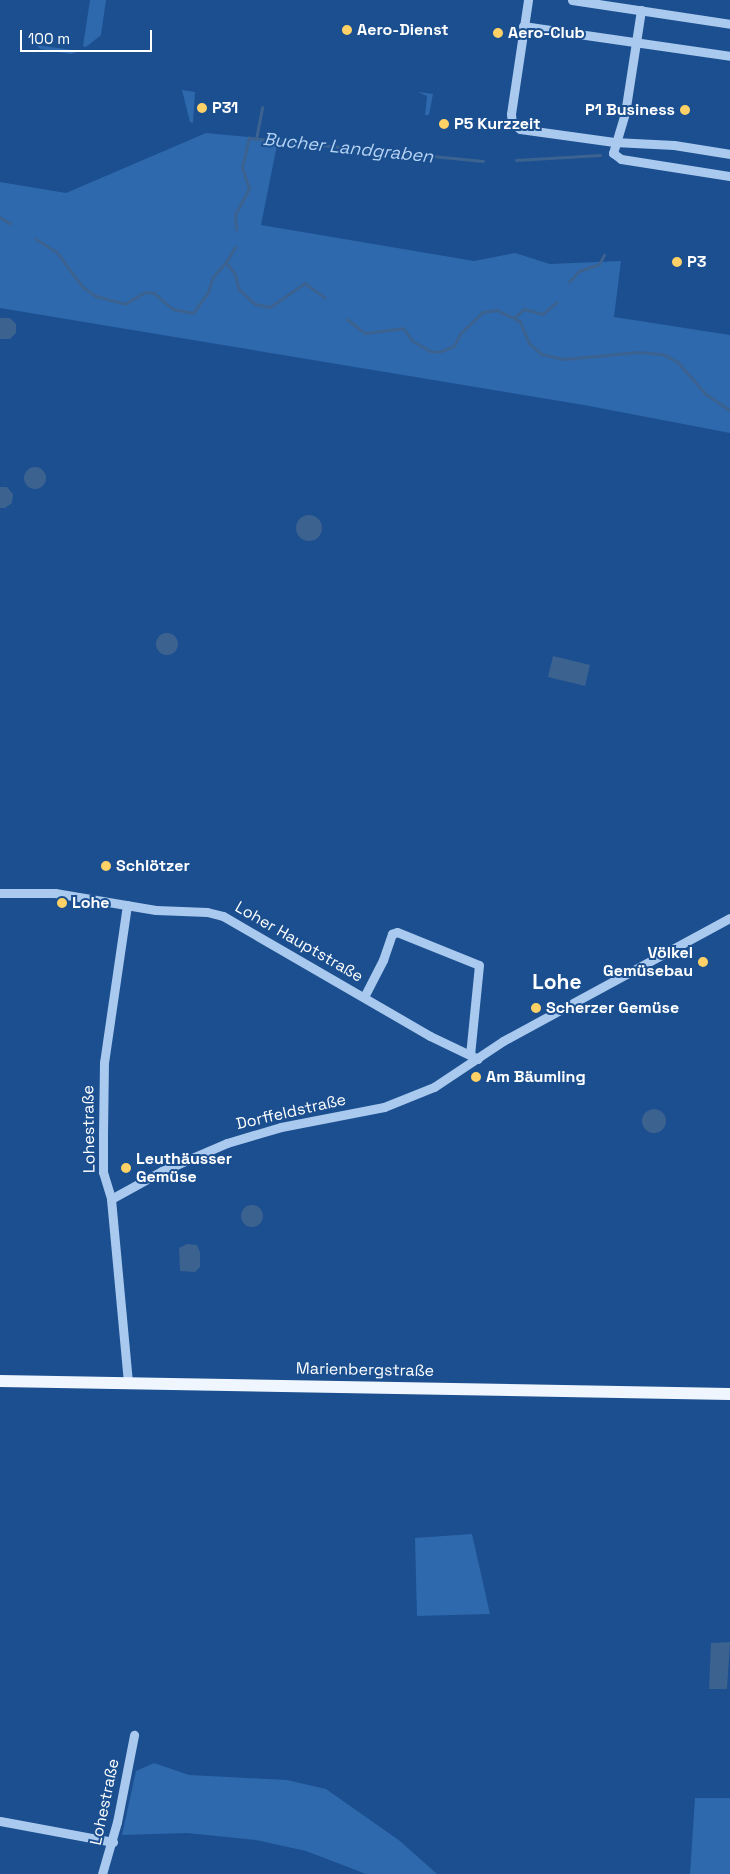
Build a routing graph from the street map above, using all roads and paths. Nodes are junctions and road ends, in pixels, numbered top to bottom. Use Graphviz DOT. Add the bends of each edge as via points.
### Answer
graph roads {
  1 [pos="528,0"];
  2 [pos="572,0"];
  3 [pos="641,10"];
  4 [pos="730,24"];
  5 [pos="523,26"];
  6 [pos="636,42"];
  7 [pos="730,56"];
  8 [pos="614,142"];
  9 [pos="730,154"];
  10 [pos="730,176"];
  11 [pos="0,893"];
  12 [pos="128,905"];
  13 [pos="730,918"];
  14 [pos="364,997"];
  15 [pos="474,1057"];
  16 [pos="111,1199"];
  17 [pos="0,1380"];
  18 [pos="128,1382"];
  19 [pos="730,1394"];
  20 [pos="134,1735"];
  21 [pos="0,1821"];
  22 [pos="112,1842"];
  23 [pos="102,1874"];
  1 -- 5 [label="street"];
  2 -- 3 [label="street"];
  3 -- 4 [label="street"];
  3 -- 6 [label="street"];
  5 -- 6 [label="street"];
  5 -- 8 [label="street" via="512,123 520,129"];
  6 -- 7 [label="street"];
  6 -- 8 [label="street" via="625,112"];
  8 -- 9 [label="street" via="674,145"];
  8 -- 10 [label="street" via="613,153 622,159"];
  11 -- 12 [label="street, Loher Hauptstraße" via="55,893"];
  12 -- 14 [label="street, Loher Hauptstraße" via="223,916"];
  12 -- 16 [label="street, Lohestraße" via="104,1062 103,1172"];
  13 -- 15 [label="street, Dorffeldstraße"];
  14 -- 15 [label="street, Loher Hauptstraße" via="430,1036"];
  14 -- 15 [label="street" via="392,934 397,932 479,965"];
  15 -- 16 [label="street, Dorffeldstraße" via="434,1088 401,1101 235,1140 162,1171"];
  16 -- 18 [label="street, Lohestraße"];
  17 -- 18 [label="main road, Marienbergstraße"];
  18 -- 19 [label="main road, Marienbergstraße"];
  20 -- 22 [label="street, Lohestraße"];
  21 -- 22 [label="street"];
  22 -- 23 [label="street, Lohestraße"];
}
